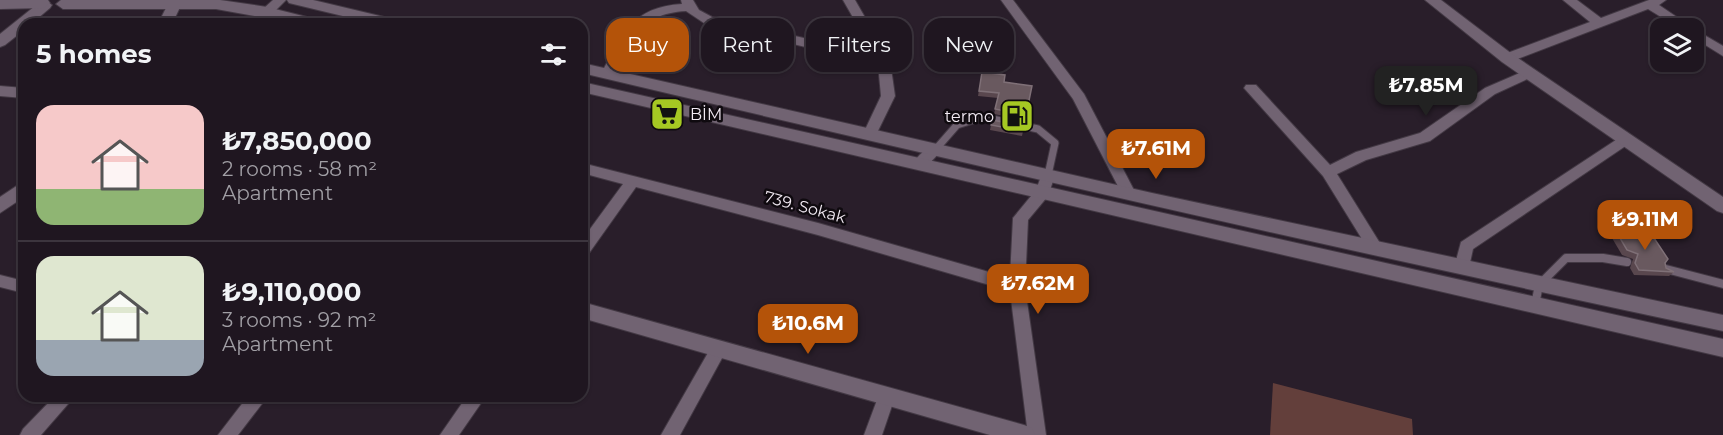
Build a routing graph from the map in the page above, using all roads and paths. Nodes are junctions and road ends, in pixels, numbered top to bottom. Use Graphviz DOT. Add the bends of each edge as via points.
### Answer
graph roads {
  1 [pos="280,0"];
  2 [pos="294,0"];
  3 [pos="849,0"];
  4 [pos="1007,0"];
  5 [pos="1432,0"];
  6 [pos="1569,0"];
  7 [pos="1655,2"];
  8 [pos="54,3"];
  9 [pos="175,3"];
  10 [pos="688,3"];
  11 [pos="0,4"];
  12 [pos="267,12"];
  13 [pos="33,18"];
  14 [pos="41,18"];
  15 [pos="168,18"];
  16 [pos="292,18"];
  17 [pos="370,18"];
  18 [pos="859,18"];
  19 [pos="1675,18"];
  20 [pos="1600,23"];
  21 [pos="18,29"];
  22 [pos="18,38"];
  23 [pos="1704,40"];
  24 [pos="0,42"];
  25 [pos="806,43"];
  26 [pos="1723,52"];
  27 [pos="0,53"];
  28 [pos="1507,58"];
  29 [pos="588,69"];
  30 [pos="885,72"];
  31 [pos="1529,73"];
  32 [pos="608,74"];
  33 [pos="588,88"];
  34 [pos="1251,88"];
  35 [pos="0,91"];
  36 [pos="18,92"];
  37 [pos="870,134"];
  38 [pos="1625,139"];
  39 [pos="936,149"];
  40 [pos="920,164"];
  41 [pos="588,170"];
  42 [pos="1328,172"];
  43 [pos="633,181"];
  44 [pos="1046,184"];
  45 [pos="18,192"];
  46 [pos="1128,192"];
  47 [pos="0,206"];
  48 [pos="1723,206"];
  49 [pos="588,244"];
  50 [pos="1375,248"];
  51 [pos="1627,262"];
  52 [pos="1462,268"];
  53 [pos="1666,269"];
  54 [pos="0,281"];
  55 [pos="1539,285"];
  56 [pos="1723,285"];
  57 [pos="18,286"];
  58 [pos="1017,287"];
  59 [pos="1534,304"];
  60 [pos="588,312"];
  61 [pos="1723,323"];
  62 [pos="1723,348"];
  63 [pos="719,349"];
  64 [pos="886,397"];
  65 [pos="60,402"];
  66 [pos="254,402"];
  67 [pos="473,402"];
  68 [pos="29,435"];
  69 [pos="227,435"];
  70 [pos="449,435"];
  71 [pos="670,435"];
  72 [pos="873,435"];
  73 [pos="1024,435"];
  74 [pos="1037,435"];
  1 -- 12 [label="street"];
  2 -- 17 [label="main road"];
  3 -- 18 [label="street"];
  4 -- 46 [label="street" via="1079,97"];
  5 -- 28 [label="main road"];
  6 -- 20 [label="street"];
  7 -- 19 [label="street"];
  7 -- 20 [label="street"];
  8 -- 9 [label="main road"];
  8 -- 11 [label="main road"];
  8 -- 13 [label="main road"];
  8 -- 14 [label="main road"];
  9 -- 12 [label="main road"];
  9 -- 15 [label="main road"];
  10 -- 25 [label="street" via="695,14 708,20"];
  10 -- 32 [label="street" via="652,11 635,25"];
  12 -- 16 [label="main road"];
  20 -- 28 [label="street"];
  21 -- 24 [label="main road"];
  22 -- 27 [label="main road"];
  23 -- 26 [label="street"];
  28 -- 31 [label="main road"];
  29 -- 32 [label="main road"];
  30 -- 37 [label="street" via="888,96"];
  31 -- 38 [label="main road"];
  31 -- 42 [label="street" via="1490,91 1425,137 1361,156"];
  32 -- 37 [label="main road"];
  33 -- 40 [label="main road"];
  34 -- 42 [label="street"];
  35 -- 36 [label="street"];
  37 -- 39 [label="main road"];
  38 -- 48 [label="main road"];
  38 -- 52 [label="street" via="1466,246"];
  39 -- 40 [label="street"];
  39 -- 44 [label="main road"];
  39 -- 44 [label="lane" via="957,125 983,117 1038,129 1055,143"];
  40 -- 44 [label="main road"];
  41 -- 43 [label="street, 739. Sokak"];
  42 -- 50 [label="street"];
  43 -- 49 [label="street"];
  43 -- 58 [label="street, 739. Sokak"];
  44 -- 46 [label="main road"];
  44 -- 58 [label="street" via="1021,218"];
  44 -- 59 [label="main road"];
  45 -- 47 [label="main road"];
  46 -- 50 [label="main road"];
  50 -- 52 [label="main road"];
  51 -- 55 [label="lane" via="1566,258"];
  52 -- 55 [label="main road"];
  53 -- 56 [label="lane"];
  54 -- 57 [label="street"];
  55 -- 59 [label="lane"];
  55 -- 61 [label="main road"];
  58 -- 74 [label="street"];
  59 -- 62 [label="main road"];
  60 -- 63 [label="main road"];
  63 -- 64 [label="main road"];
  63 -- 71 [label="street"];
  64 -- 72 [label="street"];
  64 -- 73 [label="main road"];
  65 -- 68 [label="street"];
  66 -- 69 [label="street"];
  67 -- 70 [label="street"];
}
